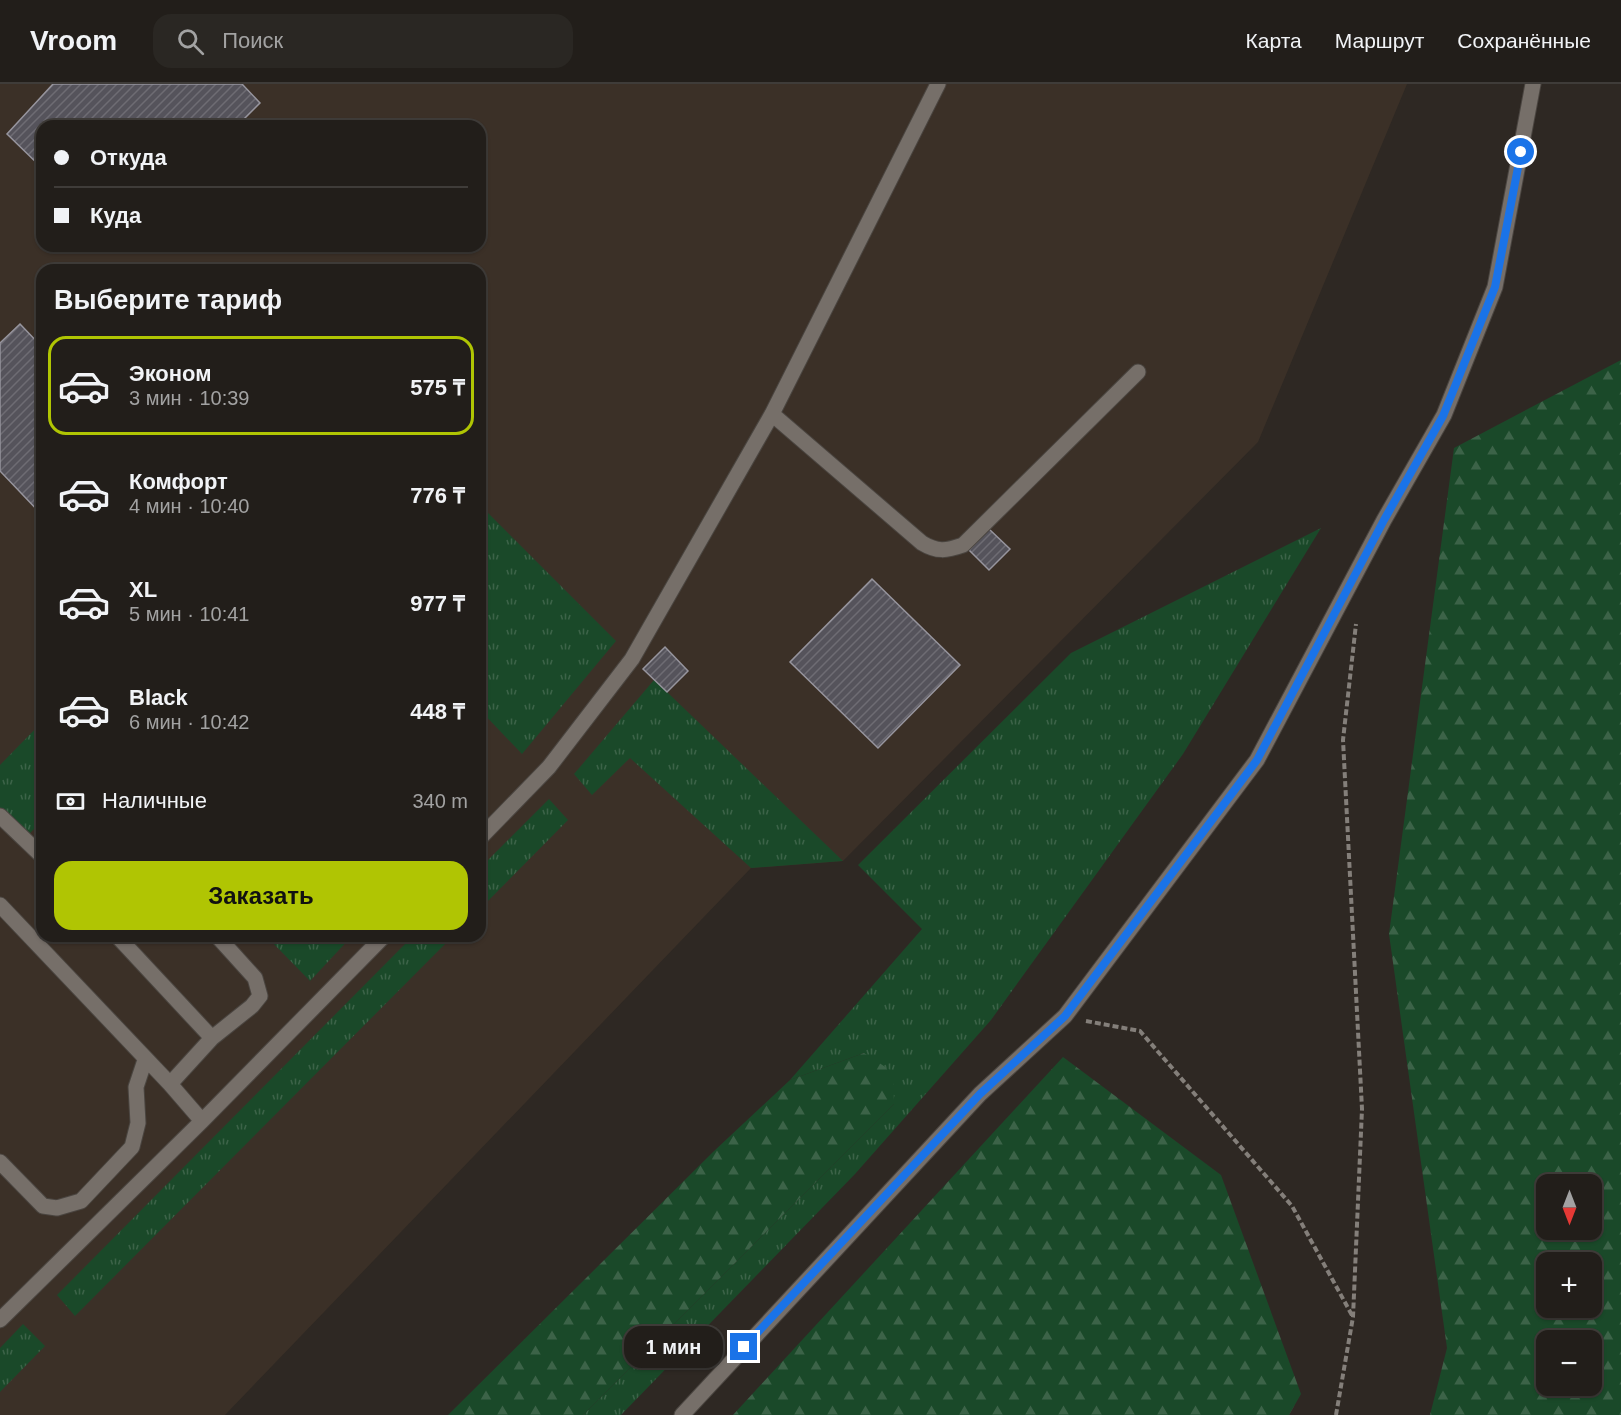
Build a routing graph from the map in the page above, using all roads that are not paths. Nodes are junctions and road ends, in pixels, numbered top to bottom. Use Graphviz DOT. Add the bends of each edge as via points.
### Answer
graph roads {
  1 [pos="938,84"];
  2 [pos="1533,84"];
  3 [pos="1138,372"];
  4 [pos="772,414"];
  5 [pos="0,816"];
  6 [pos="486,832"];
  7 [pos="36,850"];
  8 [pos="0,905"];
  9 [pos="123,942"];
  10 [pos="222,942"];
  11 [pos="378,942"];
  12 [pos="212,1038"];
  13 [pos="145,1060"];
  14 [pos="170,1084"];
  15 [pos="202,1121"];
  16 [pos="0,1162"];
  17 [pos="0,1320"];
  18 [pos="682,1415"];
  1 -- 4 [label="lane"];
  2 -- 18 [label="lane" via="1495,287 1443,416 1257,760 1065,1016 980,1094"];
  3 -- 4 [label="lane" via="963,545 947,550 934,551 922,543"];
  4 -- 6 [label="lane" via="632,659 549,767"];
  5 -- 7 [label="lane"];
  8 -- 13 [label="lane"];
  9 -- 12 [label="lane"];
  10 -- 12 [label="lane" via="255,978 260,996"];
  11 -- 15 [label="lane"];
  12 -- 14 [label="lane"];
  13 -- 14 [label="lane"];
  13 -- 16 [label="lane" via="136,1087 138,1123 132,1147 81,1201 57,1208 43,1206"];
  14 -- 15 [label="lane"];
  15 -- 17 [label="lane"];
}
